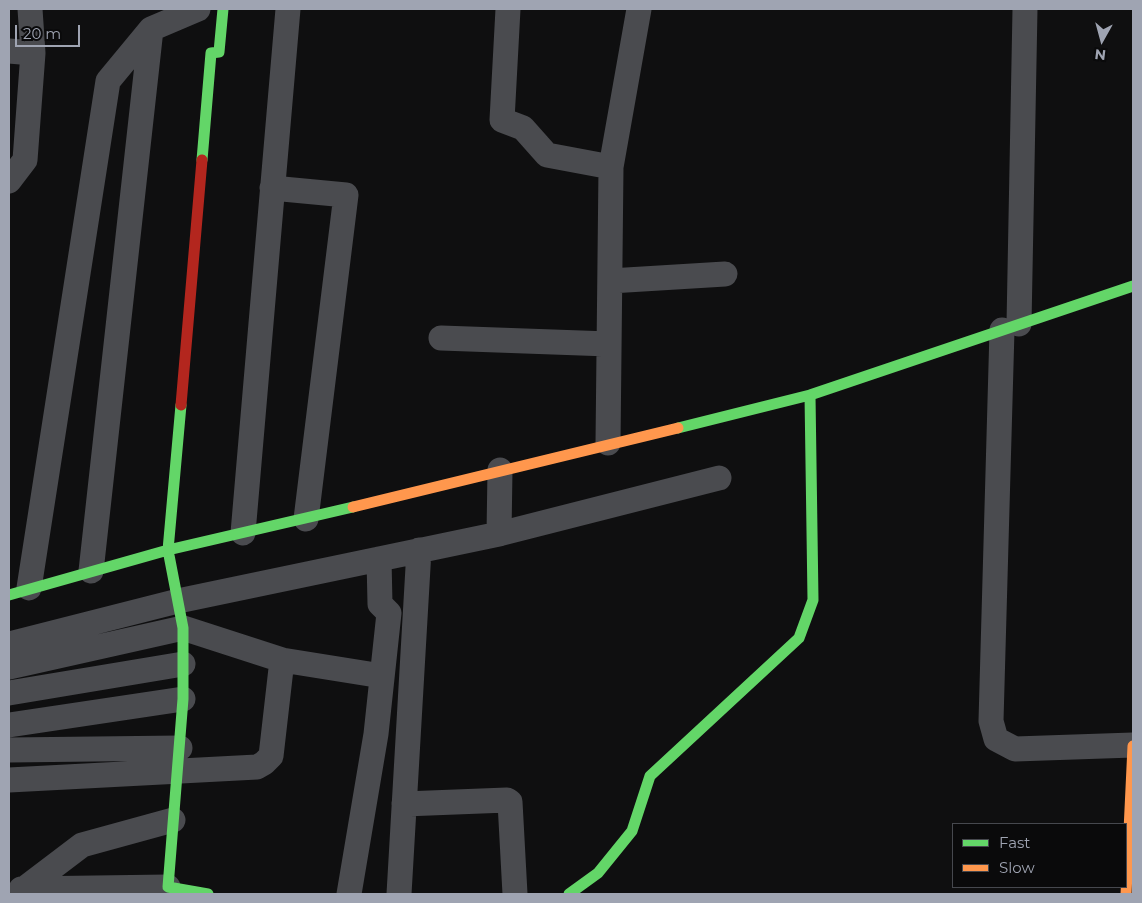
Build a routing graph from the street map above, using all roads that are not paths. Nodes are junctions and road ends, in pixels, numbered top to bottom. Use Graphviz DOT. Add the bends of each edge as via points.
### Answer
graph roads {
  1 [pos="30,9"];
  2 [pos="198,9"];
  3 [pos="222,9"];
  4 [pos="288,9"];
  5 [pos="508,9"];
  6 [pos="639,9"];
  7 [pos="1025,9"];
  8 [pos="152,29"];
  9 [pos="21,52"];
  10 [pos="611,167"];
  11 [pos="11,176"];
  12 [pos="272,188"];
  13 [pos="725,274"];
  14 [pos="610,281"];
  15 [pos="1133,286"];
  16 [pos="1011,327"];
  17 [pos="441,338"];
  18 [pos="609,344"];
  19 [pos="810,394"];
  20 [pos="608,443"];
  21 [pos="500,470"];
  22 [pos="719,478"];
  23 [pos="306,519"];
  24 [pos="243,533"];
  25 [pos="499,534"];
  26 [pos="168,550"];
  27 [pos="420,550"];
  28 [pos="379,558"];
  29 [pos="91,571"];
  30 [pos="19,592"];
  31 [pos="178,601"];
  32 [pos="183,628"];
  33 [pos="9,644"];
  34 [pos="282,660"];
  35 [pos="183,664"];
  36 [pos="9,667"];
  37 [pos="382,676"];
  38 [pos="9,693"];
  39 [pos="183,699"];
  40 [pos="9,725"];
  41 [pos="1133,746"];
  42 [pos="9,750"];
  43 [pos="179,760"];
  44 [pos="9,780"];
  45 [pos="404,804"];
  46 [pos="173,820"];
  47 [pos="1127,873"];
  48 [pos="168,887"];
  49 [pos="17,889"];
  50 [pos="208,894"];
  51 [pos="349,894"];
  52 [pos="399,894"];
  53 [pos="515,894"];
  54 [pos="569,894"];
  1 -- 9 [label="street"];
  2 -- 8 [label="street"];
  3 -- 26 [label="street" via="219,52 211,53"];
  4 -- 12 [label="street"];
  5 -- 10 [label="street" via="502,120 524,128 547,155"];
  6 -- 10 [label="street"];
  7 -- 16 [label="street"];
  8 -- 29 [label="street"];
  8 -- 30 [label="street" via="108,81"];
  9 -- 11 [label="street" via="25,160"];
  10 -- 14 [label="street"];
  12 -- 23 [label="street" via="346,195"];
  12 -- 24 [label="street"];
  13 -- 14 [label="street"];
  14 -- 18 [label="street"];
  15 -- 16 [label="street"];
  16 -- 19 [label="street"];
  16 -- 41 [label="street" via="991,721 996,739 1015,749"];
  17 -- 18 [label="street"];
  18 -- 20 [label="street"];
  19 -- 20 [label="street"];
  19 -- 54 [label="street" via="813,600 799,638 650,776 632,831 598,873"];
  20 -- 21 [label="street"];
  21 -- 23 [label="street"];
  21 -- 25 [label="street"];
  22 -- 25 [label="street"];
  23 -- 24 [label="street"];
  24 -- 26 [label="street"];
  25 -- 27 [label="street"];
  26 -- 29 [label="street"];
  26 -- 31 [label="street"];
  27 -- 28 [label="street"];
  27 -- 45 [label="street"];
  28 -- 31 [label="street"];
  28 -- 37 [label="street" via="380,604 389,613"];
  29 -- 30 [label="street"];
  31 -- 32 [label="street"];
  31 -- 33 [label="street"];
  32 -- 34 [label="street"];
  32 -- 35 [label="street"];
  32 -- 36 [label="street"];
  34 -- 37 [label="street"];
  34 -- 43 [label="street" via="271,756 264,763 257,767"];
  35 -- 38 [label="street"];
  35 -- 39 [label="street"];
  37 -- 51 [label="street" via="376,734"];
  39 -- 40 [label="street"];
  39 -- 43 [label="street"];
  41 -- 47 [label="street"];
  42 -- 43 [label="street"];
  43 -- 44 [label="street"];
  43 -- 46 [label="street"];
  45 -- 52 [label="street"];
  45 -- 53 [label="street" via="510,802"];
  46 -- 48 [label="street"];
  46 -- 49 [label="street" via="82,845"];
  48 -- 49 [label="street"];
  48 -- 50 [label="street"];
}
